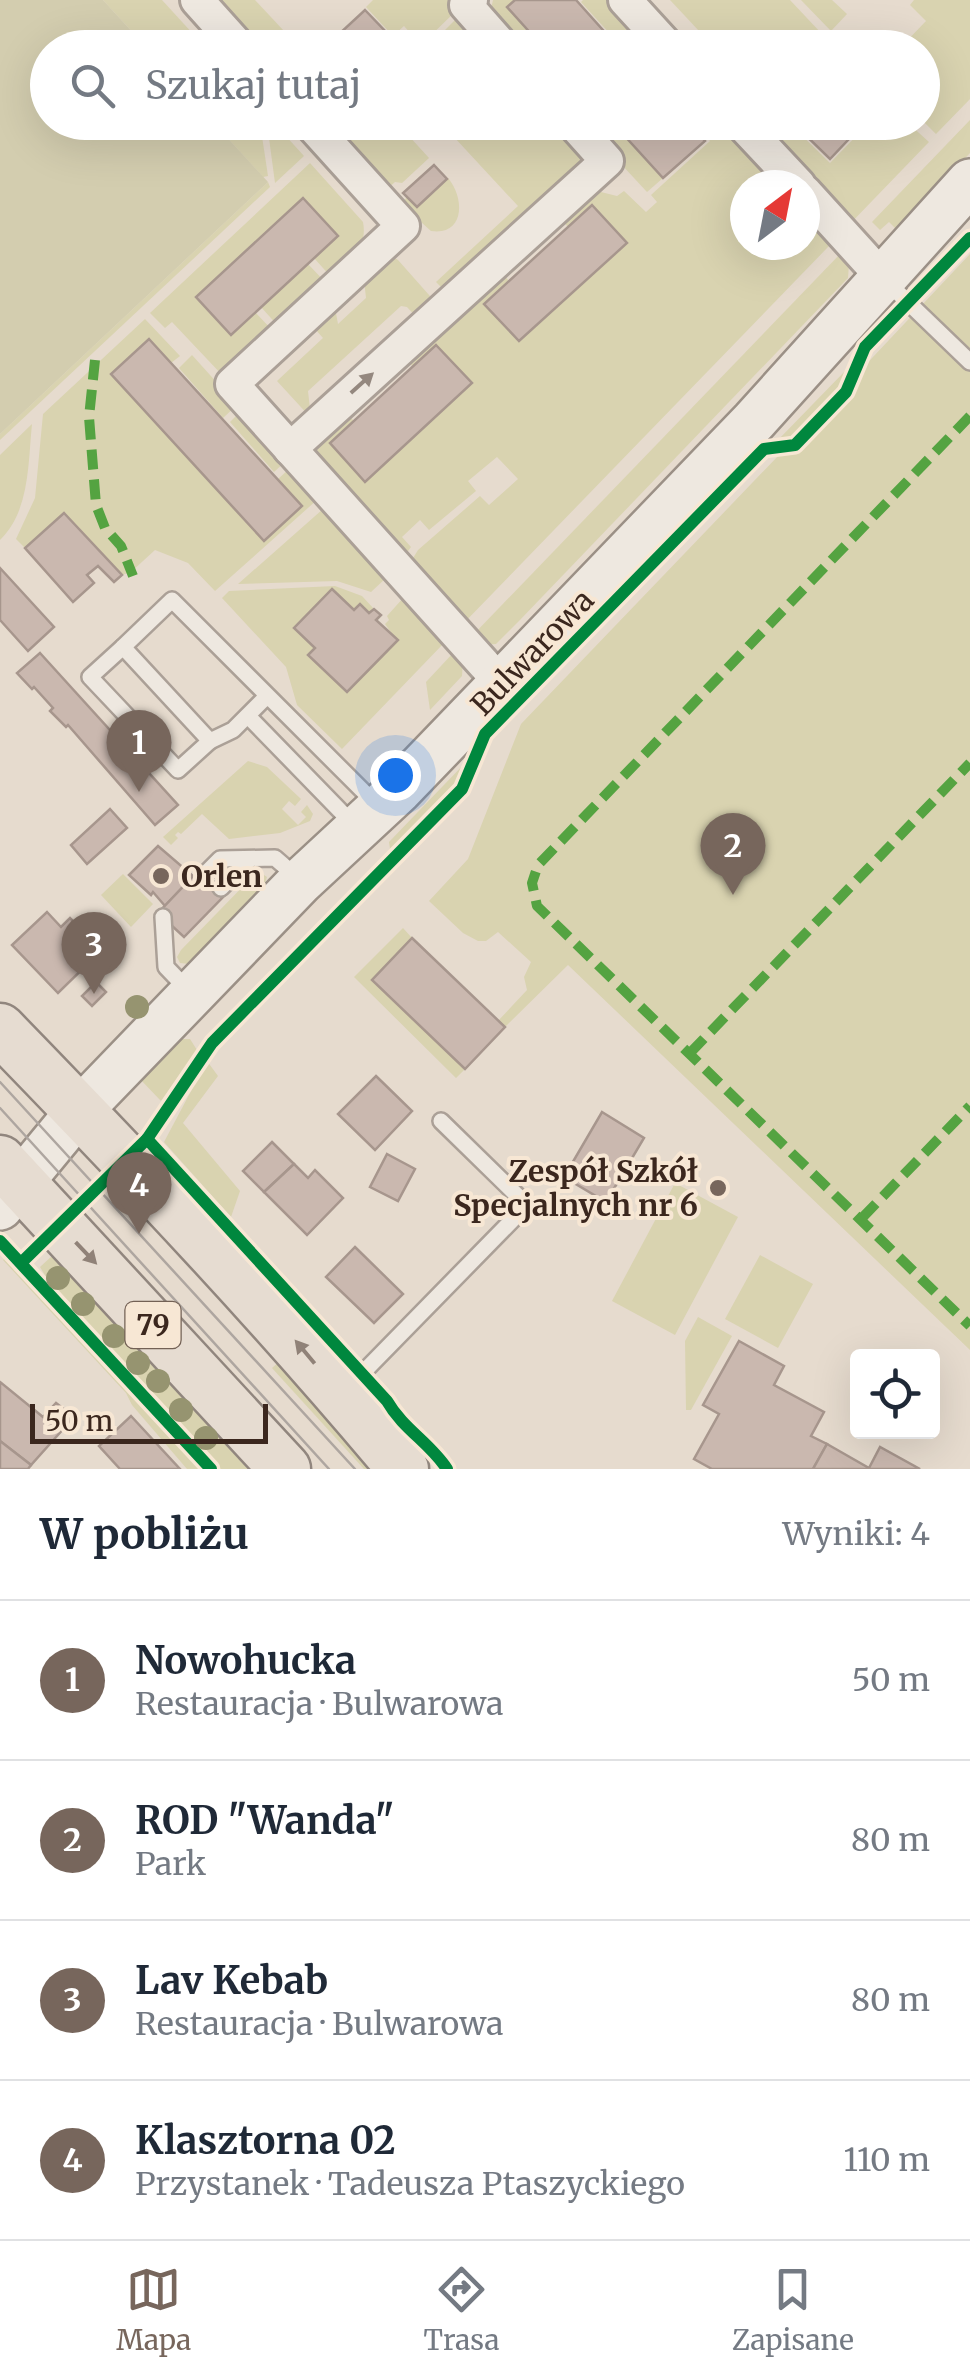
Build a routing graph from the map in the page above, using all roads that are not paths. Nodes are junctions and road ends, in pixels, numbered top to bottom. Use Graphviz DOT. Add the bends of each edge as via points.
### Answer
graph roads {
  1 [pos="197,0"];
  2 [pos="471,0"];
  3 [pos="625,0"];
  4 [pos="224,30"];
  5 [pos="488,30"];
  6 [pos="653,30"];
  7 [pos="325,140"];
  8 [pos="588,140"];
  9 [pos="757,140"];
  10 [pos="785,170"];
  11 [pos="970,182"];
  12 [pos="820,209"];
  13 [pos="884,279"];
  14 [pos="970,362"];
  15 [pos="290,449"];
  16 [pos="123,647"];
  17 [pos="501,683"];
  18 [pos="266,697"];
  19 [pos="248,716"];
  20 [pos="210,741"];
  21 [pos="369,818"];
  22 [pos="250,858"];
  23 [pos="205,874"];
  24 [pos="300,881"];
  25 [pos="220,888"];
  26 [pos="163,917"];
  27 [pos="178,931"];
  28 [pos="164,945"];
  29 [pos="192,993"];
  30 [pos="0,1029"];
  31 [pos="80,1110"];
  32 [pos="441,1120"];
  33 [pos="6,1184"];
  34 [pos="341,1395"];
  35 [pos="286,1469"];
  36 [pos="403,1469"];
  1 -- 4 [label="street"];
  2 -- 5 [label="street" via="466,5"];
  3 -- 6 [label="street"];
  7 -- 15 [label="street" via="403,226 232,384"];
  15 -- 8 [label="street, one-way" via="607,161"];
  9 -- 10 [label="street"];
  11 -- 13 [label="street, Bulwarowa"];
  12 -- 13 [label="street"];
  13 -- 14 [label="lane"];
  13 -- 17 [label="street, Bulwarowa"];
  15 -- 17 [label="street"];
  16 -- 18 [label="lane" via="172,600"];
  16 -- 20 [label="lane"];
  16 -- 20 [label="lane" via="90,677 178,770"];
  17 -- 21 [label="street, Bulwarowa"];
  18 -- 19 [label="lane"];
  18 -- 21 [label="lane"];
  19 -- 20 [label="lane"];
  19 -- 21 [label="lane"];
  21 -- 24 [label="street, Bulwarowa"];
  22 -- 23 [label="lane" via="220,859"];
  22 -- 24 [label="lane" via="275,858"];
  22 -- 25 [label="lane"];
  24 -- 29 [label="street, Bulwarowa"];
  26 -- 28 [label="lane"];
  27 -- 28 [label="lane"];
  28 -- 29 [label="lane" via="166,967"];
  29 -- 31 [label="street, Bulwarowa"];
  30 -- 31 [label="main road"];
  31 -- 33 [label="street, Bulwarowa"];
  34 -- 31 [label="main road, one-way"];
  32 -- 34 [label="lane" via="527,1204"];
  33 -- 35 [label="main road, 79, one-way"];
  34 -- 36 [label="main road"];
}
